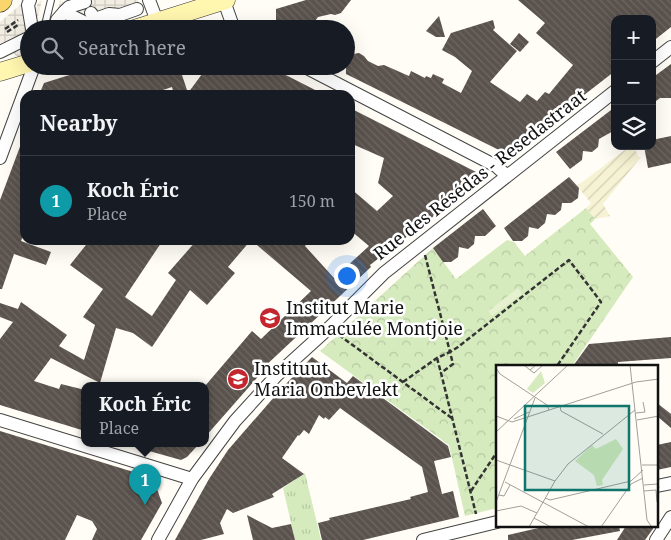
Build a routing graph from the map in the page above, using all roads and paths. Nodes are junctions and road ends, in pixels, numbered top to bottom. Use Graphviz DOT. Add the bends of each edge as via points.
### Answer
graph roads {
  1 [pos="30,0"];
  2 [pos="51,0"];
  3 [pos="149,0"];
  4 [pos="225,0"];
  5 [pos="137,9"];
  6 [pos="64,12"];
  7 [pos="87,14"];
  8 [pos="30,20"];
  9 [pos="36,20"];
  10 [pos="57,20"];
  11 [pos="158,20"];
  12 [pos="161,20"];
  13 [pos="231,20"];
  14 [pos="20,28"];
  15 [pos="6,31"];
  16 [pos="20,35"];
  17 [pos="671,47"];
  18 [pos="0,52"];
  19 [pos="655,60"];
  20 [pos="20,62"];
  21 [pos="0,72"];
  22 [pos="31,75"];
  23 [pos="320,75"];
  24 [pos="25,90"];
  25 [pos="349,90"];
  26 [pos="355,93"];
  27 [pos="611,94"];
  28 [pos="20,104"];
  29 [pos="0,158"];
  30 [pos="506,175"];
  31 [pos="422,242"];
  32 [pos="331,326"];
  33 [pos="450,352"];
  34 [pos="437,358"];
  35 [pos="557,365"];
  36 [pos="441,373"];
  37 [pos="403,382"];
  38 [pos="454,419"];
  39 [pos="0,420"];
  40 [pos="81,445"];
  41 [pos="88,447"];
  42 [pos="496,454"];
  43 [pos="192,479"];
  44 [pos="671,483"];
  45 [pos="658,486"];
  46 [pos="471,491"];
  47 [pos="671,518"];
  48 [pos="496,522"];
  49 [pos="478,527"];
  50 [pos="158,540"];
  51 [pos="423,540"];
  52 [pos="656,540"];
  1 -- 8 [label="street"];
  2 -- 9 [label="lane"];
  3 -- 11 [label="street"];
  4 -- 12 [label="street"];
  4 -- 13 [label="street"];
  5 -- 7 [label="street" via="120,15"];
  6 -- 7 [label="street"];
  6 -- 7 [label="street" via="69,7"];
  6 -- 10 [label="street"];
  14 -- 15 [label="path"];
  16 -- 18 [label="street"];
  17 -- 19 [label="street"];
  20 -- 21 [label="street"];
  22 -- 24 [label="street"];
  23 -- 25 [label="street"];
  26 -- 30 [label="street" via="496,166"];
  27 -- 30 [label="street, Rue des Résédas - Resedastraat"];
  28 -- 29 [label="street"];
  30 -- 31 [label="street, Rue des Résédas - Resedastraat"];
  31 -- 32 [label="street, Rue des Résédas - Resedastraat" via="384,273"];
  31 -- 33 [label="path"];
  32 -- 37 [label="path" via="344,340"];
  32 -- 43 [label="street, Rue des Résédas - Resedastraat" via="277,375 235,421"];
  33 -- 34 [label="path"];
  33 -- 35 [label="path" via="569,260 601,302"];
  33 -- 36 [label="path" via="453,364"];
  34 -- 36 [label="path"];
  34 -- 37 [label="path"];
  36 -- 38 [label="path"];
  37 -- 38 [label="path"];
  38 -- 46 [label="path"];
  39 -- 40 [label="street"];
  41 -- 43 [label="street"];
  42 -- 46 [label="path"];
  43 -- 50 [label="street, Rue des Résédas - Resedastraat"];
  44 -- 45 [label="street"];
  46 -- 49 [label="path"];
  47 -- 52 [label="street"];
  48 -- 49 [label="street"];
  49 -- 51 [label="street"];
}
